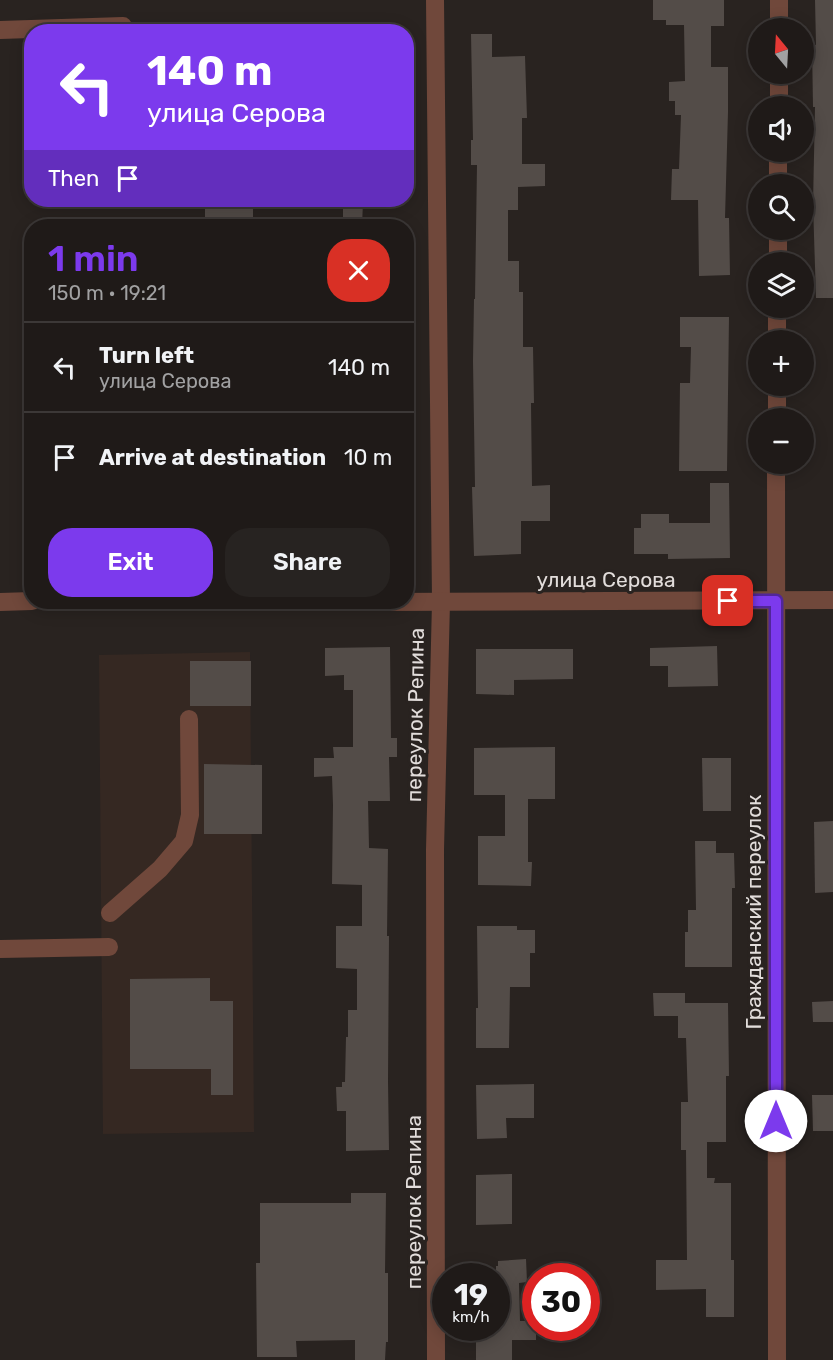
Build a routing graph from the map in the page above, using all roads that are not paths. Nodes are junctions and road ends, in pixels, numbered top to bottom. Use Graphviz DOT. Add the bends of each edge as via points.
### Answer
graph roads {
  1 [pos="435,0"];
  2 [pos="779,0"];
  3 [pos="779,18"];
  4 [pos="24,29"];
  5 [pos="0,30"];
  6 [pos="776,474"];
  7 [pos="833,600"];
  8 [pos="776,601"];
  9 [pos="0,602"];
  10 [pos="24,602"];
  11 [pos="414,602"];
  12 [pos="441,602"];
  13 [pos="189,719"];
  14 [pos="110,914"];
  15 [pos="109,947"];
  16 [pos="0,948"];
  17 [pos="436,1360"];
  18 [pos="777,1360"];
  1 -- 12 [label="street, переулок Репина"];
  2 -- 3 [label="street"];
  4 -- 5 [label="street"];
  6 -- 8 [label="street, Гражданский переулок"];
  7 -- 8 [label="street, улица Серова"];
  8 -- 12 [label="street, улица Серова"];
  8 -- 18 [label="street, Гражданский переулок"];
  9 -- 10 [label="street"];
  11 -- 12 [label="street, улица Серова"];
  12 -- 17 [label="street, переулок Репина" via="435,850"];
  13 -- 14 [label="street" via="190,815 184,841 160,869"];
  15 -- 16 [label="street"];
}
